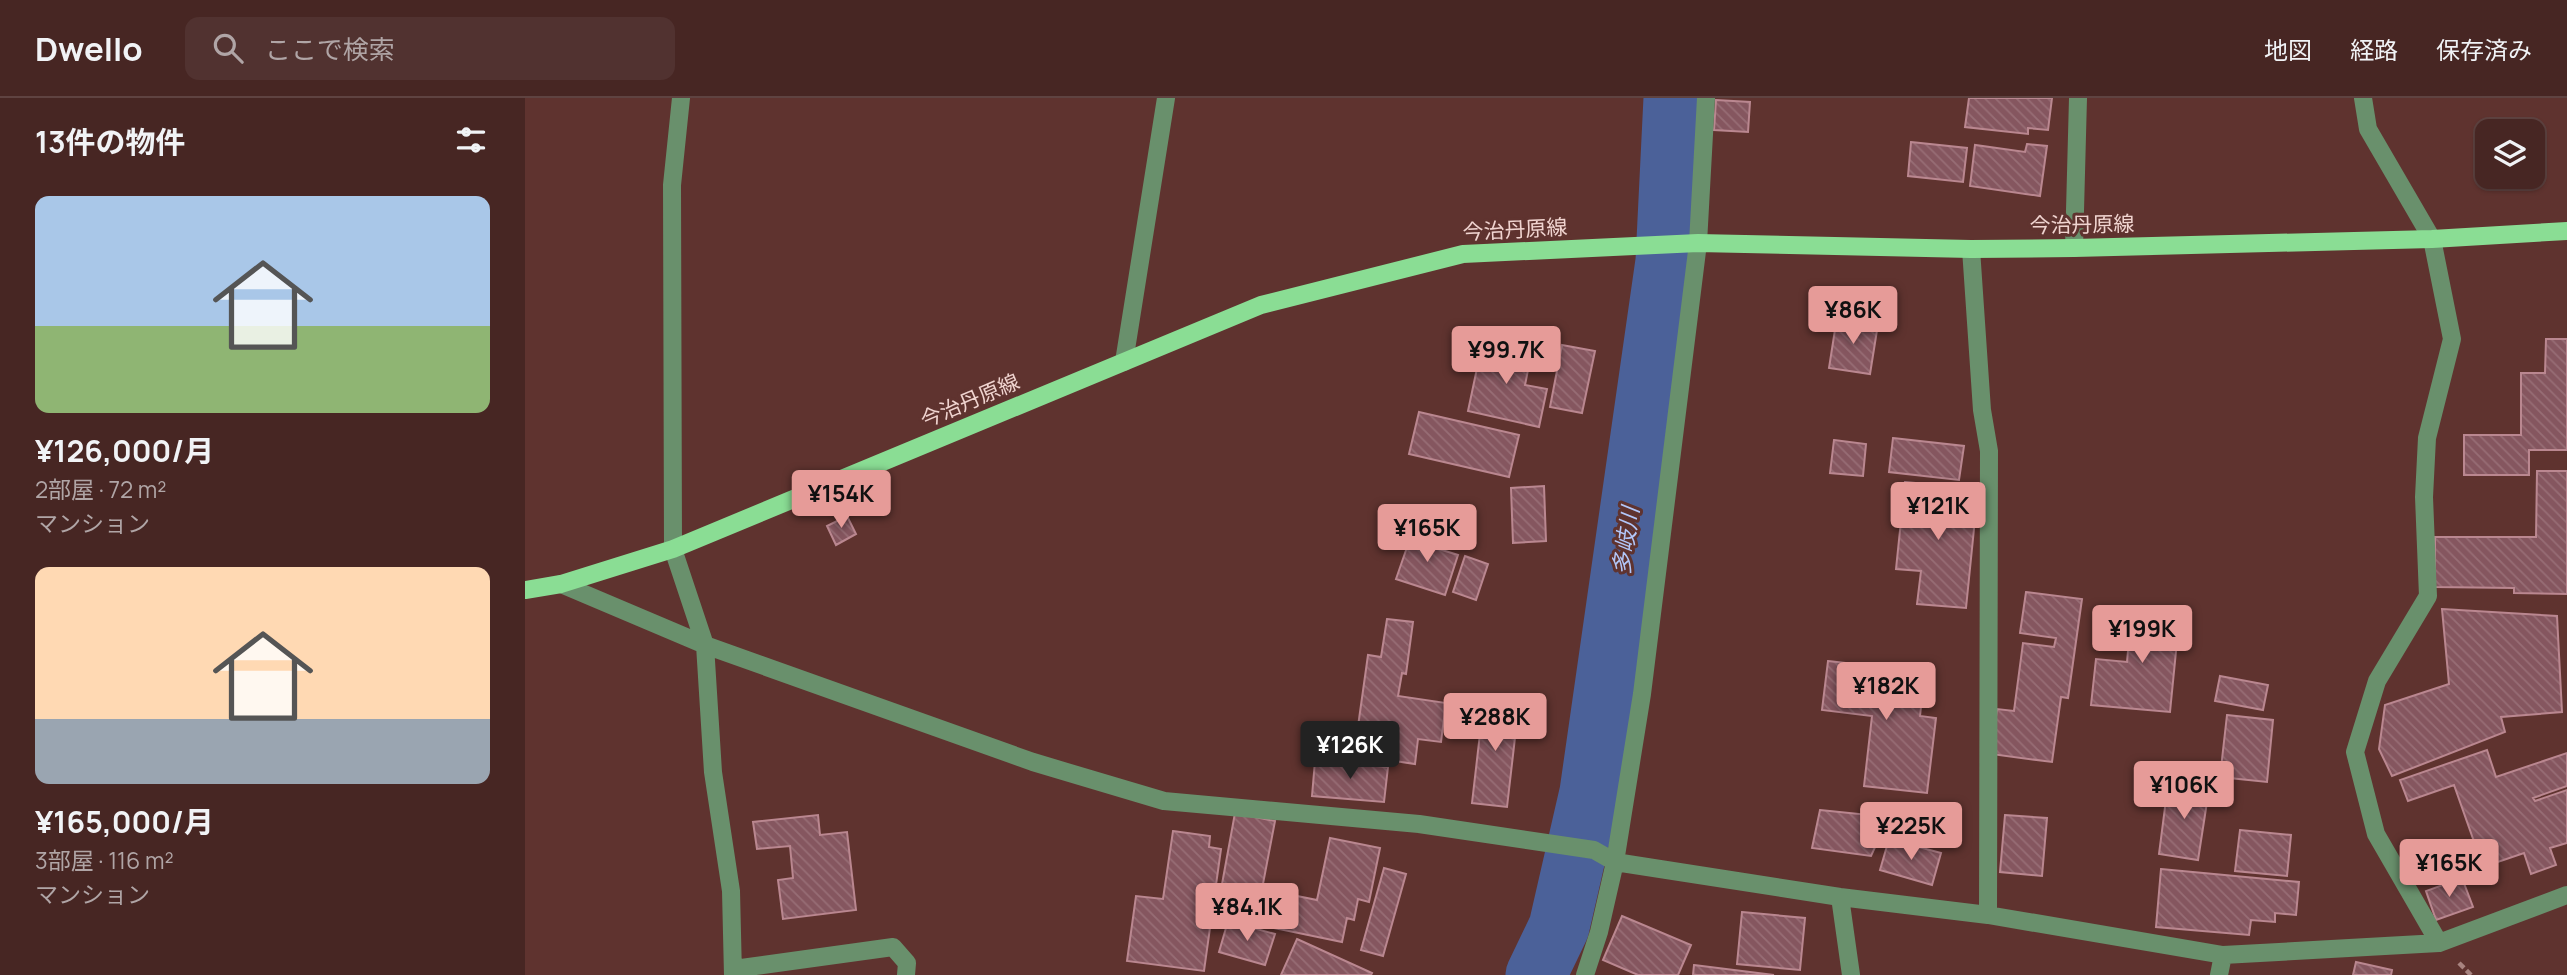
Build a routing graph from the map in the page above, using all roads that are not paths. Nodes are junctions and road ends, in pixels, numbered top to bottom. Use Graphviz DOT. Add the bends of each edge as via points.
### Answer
graph roads {
  1 [pos="681,98"];
  2 [pos="1166,98"];
  3 [pos="1706,98"];
  4 [pos="2078,98"];
  5 [pos="2363,98"];
  6 [pos="2567,231"];
  7 [pos="2432,239"];
  8 [pos="1698,243"];
  9 [pos="2074,248"];
  10 [pos="1971,249"];
  11 [pos="1124,362"];
  12 [pos="673,549"];
  13 [pos="561,584"];
  14 [pos="525,590"];
  15 [pos="705,645"];
  16 [pos="1615,862"];
  17 [pos="2567,895"];
  18 [pos="1840,897"];
  19 [pos="1988,915"];
  20 [pos="2439,943"];
  21 [pos="2223,955"];
  22 [pos="734,972"];
  23 [pos="906,975"];
  24 [pos="1585,975"];
  25 [pos="1851,975"];
  26 [pos="2219,975"];
  1 -- 12 [label="street" via="672,185"];
  2 -- 11 [label="street"];
  3 -- 8 [label="street"];
  4 -- 9 [label="street"];
  5 -- 7 [label="street" via="2368,129"];
  6 -- 7 [label="main road, 今治丹原線"];
  7 -- 9 [label="main road, 今治丹原線"];
  7 -- 20 [label="street" via="2452,339 2427,438 2428,596 2377,681 2355,752 2375,834"];
  8 -- 10 [label="main road, 今治丹原線"];
  8 -- 11 [label="main road, 今治丹原線" via="1463,254 1261,305"];
  8 -- 16 [label="street" via="1642,694"];
  9 -- 10 [label="main road, 今治丹原線"];
  10 -- 19 [label="street" via="1989,451"];
  11 -- 12 [label="main road, 今治丹原線"];
  12 -- 13 [label="main road, 今治丹原線"];
  12 -- 15 [label="street"];
  13 -- 14 [label="main road, 今治丹原線"];
  13 -- 15 [label="street"];
  15 -- 16 [label="street" via="1033,762 1164,801 1419,824 1594,850"];
  15 -- 22 [label="street" via="713,772 731,891"];
  16 -- 18 [label="street"];
  16 -- 24 [label="street"];
  17 -- 20 [label="street"];
  18 -- 19 [label="street"];
  18 -- 25 [label="street"];
  19 -- 21 [label="street"];
  20 -- 21 [label="street"];
  21 -- 26 [label="street"];
  22 -- 23 [label="street" via="893,947 907,963"];
}
